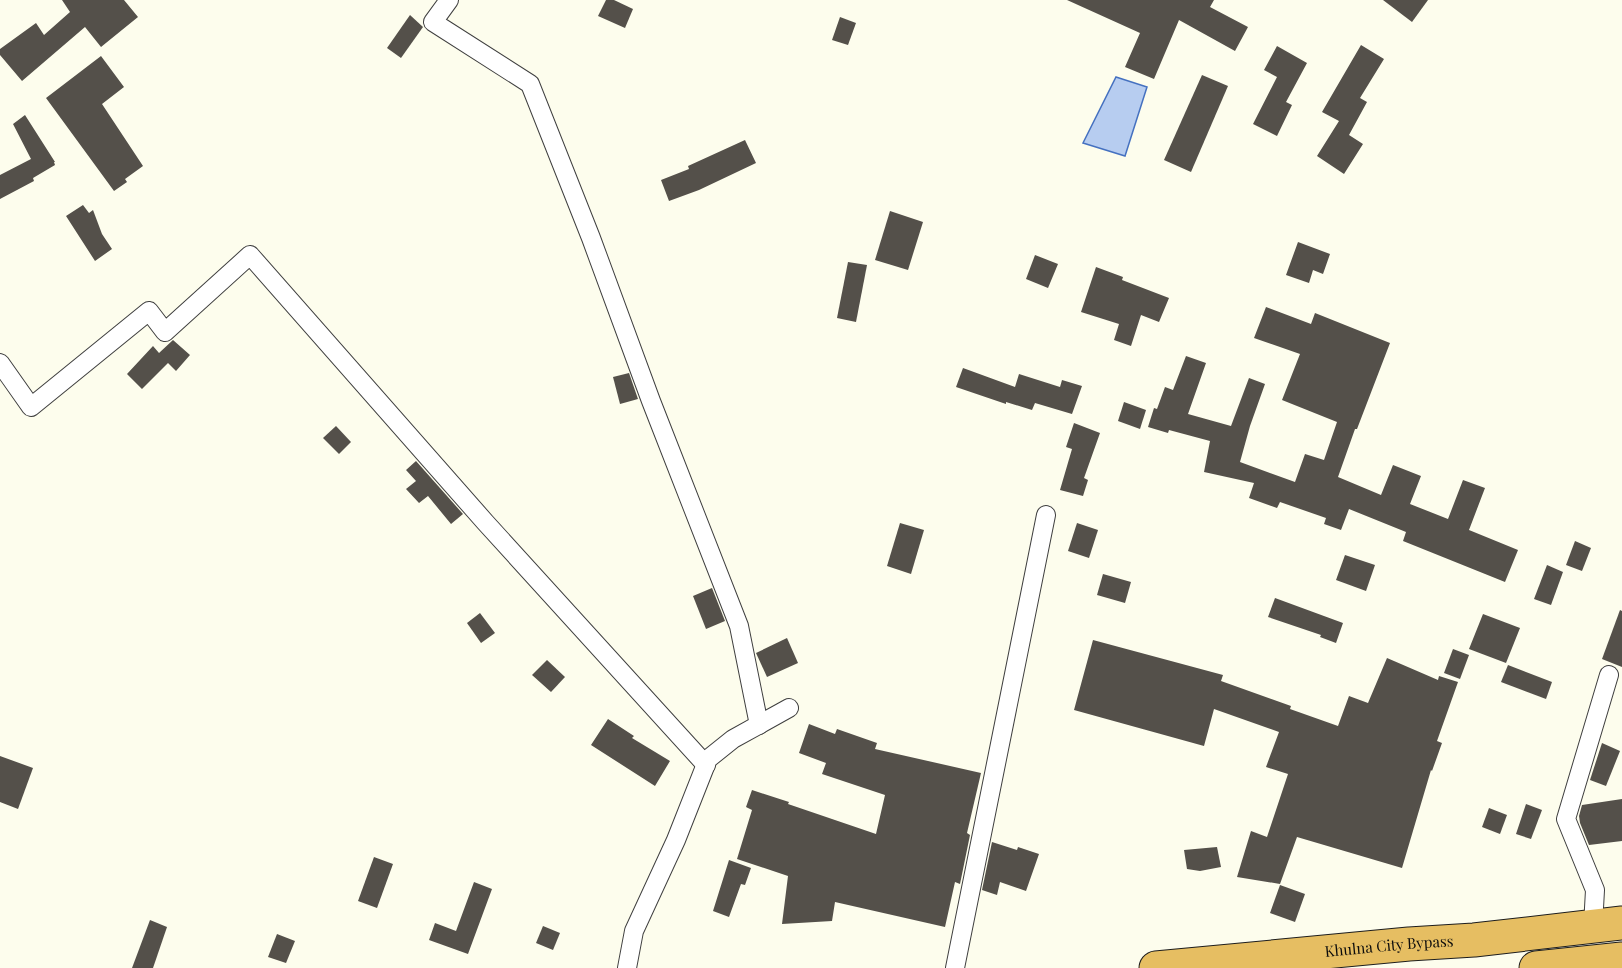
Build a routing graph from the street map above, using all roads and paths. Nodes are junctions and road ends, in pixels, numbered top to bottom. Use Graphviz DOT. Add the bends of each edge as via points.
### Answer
graph roads {
  1 [pos="449,0"];
  2 [pos="0,363"];
  3 [pos="1046,515"];
  4 [pos="1609,675"];
  5 [pos="789,708"];
  6 [pos="759,725"];
  7 [pos="706,765"];
  8 [pos="1607,924"];
  9 [pos="1622,959"];
  10 [pos="627,968"];
  11 [pos="955,968"];
  12 [pos="1156,968"];
  13 [pos="1536,968"];
  1 -- 6 [label="street" via="433,22 530,84 739,626"];
  2 -- 7 [label="street" via="31,407 149,311 165,332 250,255"];
  3 -- 11 [label="street"];
  4 -- 8 [label="street" via="1566,819"];
  5 -- 6 [label="street"];
  6 -- 7 [label="street" via="733,739"];
  7 -- 10 [label="street" via="634,931"];
  8 -- 12 [label="highway, Khulna City Bypass" via="1474,940"];
  9 -- 13 [label="highway"];
}
